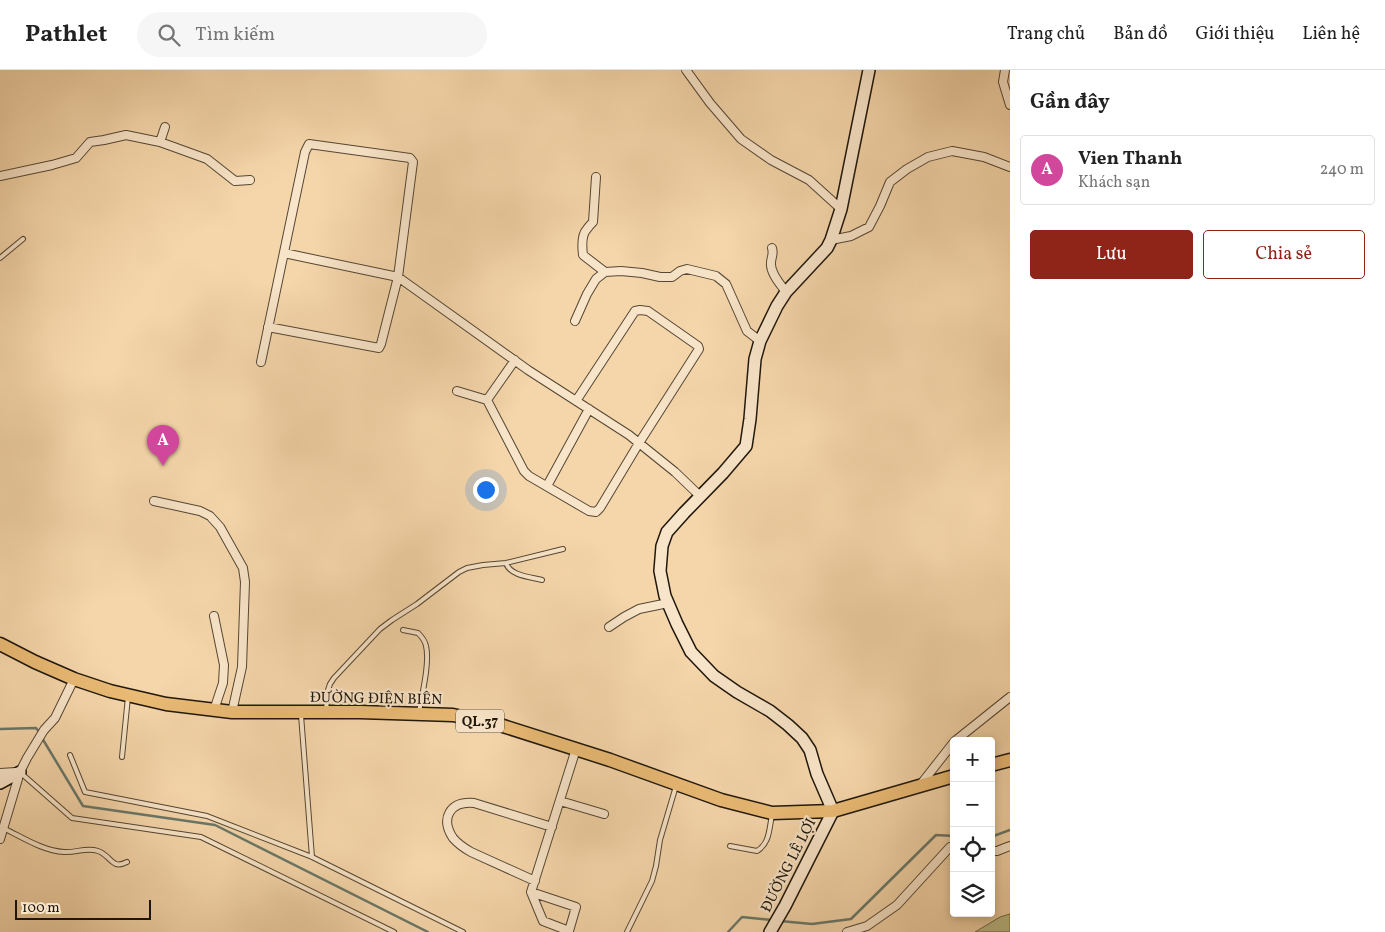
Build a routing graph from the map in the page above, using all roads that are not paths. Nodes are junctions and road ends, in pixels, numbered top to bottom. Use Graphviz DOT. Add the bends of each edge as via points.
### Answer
graph roads {
  1 [pos="686,70"];
  2 [pos="869,70"];
  3 [pos="1005,70"];
  4 [pos="1010,105"];
  5 [pos="164,128"];
  6 [pos="160,142"];
  7 [pos="1010,167"];
  8 [pos="0,176"];
  9 [pos="596,177"];
  10 [pos="250,180"];
  11 [pos="841,209"];
  12 [pos="24,239"];
  13 [pos="831,240"];
  14 [pos="772,248"];
  15 [pos="284,253"];
  16 [pos="0,258"];
  17 [pos="605,272"];
  18 [pos="398,277"];
  19 [pos="786,292"];
  20 [pos="575,321"];
  21 [pos="268,327"];
  22 [pos="760,341"];
  23 [pos="515,360"];
  24 [pos="261,362"];
  25 [pos="457,391"];
  26 [pos="487,400"];
  27 [pos="576,401"];
  28 [pos="589,409"];
  29 [pos="639,443"];
  30 [pos="547,486"];
  31 [pos="700,496"];
  32 [pos="154,501"];
  33 [pos="563,549"];
  34 [pos="506,564"];
  35 [pos="542,580"];
  36 [pos="668,602"];
  37 [pos="214,616"];
  38 [pos="609,628"];
  39 [pos="403,630"];
  40 [pos="0,644"];
  41 [pos="74,679"];
  42 [pos="128,695"];
  43 [pos="1010,697"];
  44 [pos="214,710"];
  45 [pos="232,712"];
  46 [pos="301,712"];
  47 [pos="326,712"];
  48 [pos="418,714"];
  49 [pos="959,737"];
  50 [pos="950,746"];
  51 [pos="576,749"];
  52 [pos="70,755"];
  53 [pos="122,757"];
  54 [pos="1010,761"];
  55 [pos="995,764"];
  56 [pos="20,772"];
  57 [pos="0,773"];
  58 [pos="950,777"];
  59 [pos="0,783"];
  60 [pos="676,784"];
  61 [pos="920,786"];
  62 [pos="560,801"];
  63 [pos="832,811"];
  64 [pos="772,813"];
  65 [pos="604,814"];
  66 [pos="552,827"];
  67 [pos="3,828"];
  68 [pos="0,839"];
  69 [pos="730,846"];
  70 [pos="1010,846"];
  71 [pos="950,847"];
  72 [pos="995,851"];
  73 [pos="312,857"];
  74 [pos="127,862"];
  75 [pos="535,881"];
  76 [pos="531,892"];
  77 [pos="394,932"];
  78 [pos="463,932"];
  79 [pos="627,932"];
  80 [pos="770,932"];
  81 [pos="847,932"];
  1 -- 11 [label="street" via="741,139 809,180"];
  2 -- 11 [label="street"];
  3 -- 4 [label="street" via="1003,82"];
  5 -- 6 [label="street"];
  6 -- 8 [label="street" via="126,135 90,142 76,158"];
  6 -- 10 [label="street" via="207,159 235,181"];
  7 -- 13 [label="street" via="984,157 952,151 928,157 890,182 869,227 851,236"];
  9 -- 17 [label="street" via="593,222 585,231 582,246 583,255"];
  11 -- 13 [label="street"];
  12 -- 16 [label="lane"];
  13 -- 19 [label="street"];
  14 -- 19 [label="street" via="771,267"];
  15 -- 18 [label="street"];
  15 -- 18 [label="street" via="309,144 404,156 414,162"];
  15 -- 21 [label="street"];
  17 -- 20 [label="street" via="596,279"];
  17 -- 22 [label="street" via="672,277 687,269 716,276 726,284 747,331"];
  18 -- 21 [label="street" via="379,348"];
  18 -- 23 [label="street"];
  19 -- 22 [label="street"];
  21 -- 24 [label="street"];
  22 -- 31 [label="street" via="755,359 746,446"];
  23 -- 26 [label="street"];
  23 -- 27 [label="street"];
  25 -- 26 [label="street"];
  26 -- 30 [label="street" via="524,471"];
  27 -- 28 [label="street"];
  27 -- 29 [label="street" via="636,311 648,311 697,344 699,349"];
  28 -- 29 [label="street"];
  28 -- 30 [label="street"];
  29 -- 30 [label="street" via="596,512"];
  29 -- 31 [label="street"];
  31 -- 36 [label="street" via="667,532 662,546 660,571"];
  32 -- 45 [label="street" via="210,516 220,527 243,568 242,666"];
  33 -- 34 [label="lane"];
  34 -- 35 [label="lane" via="513,572"];
  34 -- 47 [label="lane" via="483,564 459,572 380,629 330,684"];
  36 -- 38 [label="street" via="639,609"];
  36 -- 63 [label="street" via="691,652 714,676 770,711 802,738 810,750"];
  37 -- 44 [label="street" via="224,665 223,684"];
  39 -- 48 [label="lane" via="418,632 427,648"];
  40 -- 41 [label="main road, ĐƯỜNG ĐIỆN BIÊN / QL.37"];
  41 -- 42 [label="main road, ĐƯỜNG ĐIỆN BIÊN / QL.37"];
  41 -- 56 [label="street" via="55,718 44,730"];
  42 -- 44 [label="main road, ĐƯỜNG ĐIỆN BIÊN / QL.37"];
  42 -- 53 [label="lane"];
  43 -- 49 [label="street"];
  44 -- 45 [label="main road, ĐƯỜNG ĐIỆN BIÊN / QL.37"];
  45 -- 46 [label="main road, ĐƯỜNG ĐIỆN BIÊN / QL.37"];
  46 -- 47 [label="main road, ĐƯỜNG ĐIỆN BIÊN / QL.37"];
  46 -- 73 [label="lane"];
  47 -- 48 [label="main road, ĐƯỜNG ĐIỆN BIÊN / QL.37"];
  48 -- 51 [label="main road, ĐƯỜNG ĐIỆN BIÊN / QL.37" via="453,716 500,725"];
  50 -- 61 [label="street"];
  51 -- 60 [label="main road, ĐƯỜNG ĐIỆN BIÊN / QL.37"];
  51 -- 62 [label="street"];
  52 -- 73 [label="lane" via="85,792 207,816"];
  54 -- 55 [label="main road"];
  56 -- 57 [label="street"];
  56 -- 59 [label="street"];
  56 -- 67 [label="street"];
  56 -- 77 [label="lane" via="72,818 201,837"];
  58 -- 61 [label="main road, ĐƯỜNG ĐIỆN BIÊN / QL.37"];
  60 -- 64 [label="main road, ĐƯỜNG ĐIỆN BIÊN / QL.37"];
  60 -- 79 [label="lane" via="652,881"];
  61 -- 63 [label="main road, ĐƯỜNG ĐIỆN BIÊN / QL.37"];
  62 -- 65 [label="street"];
  62 -- 66 [label="street"];
  63 -- 64 [label="main road, ĐƯỜNG ĐIỆN BIÊN / QL.37"];
  63 -- 80 [label="street, ĐƯỜNG LÊ LỢI"];
  64 -- 69 [label="lane" via="764,847 757,851"];
  66 -- 75 [label="street"];
  66 -- 75 [label="street" via="474,803 458,804 448,814 447,826 462,847"];
  67 -- 68 [label="street"];
  67 -- 74 [label="lane" via="48,849 65,852 97,850 115,864"];
  70 -- 72 [label="street"];
  71 -- 81 [label="street" via="897,905 867,926"];
  73 -- 78 [label="lane"];
  75 -- 76 [label="street"];
  76 -- 76 [label="street" via="576,907 569,931 543,921"];
}
